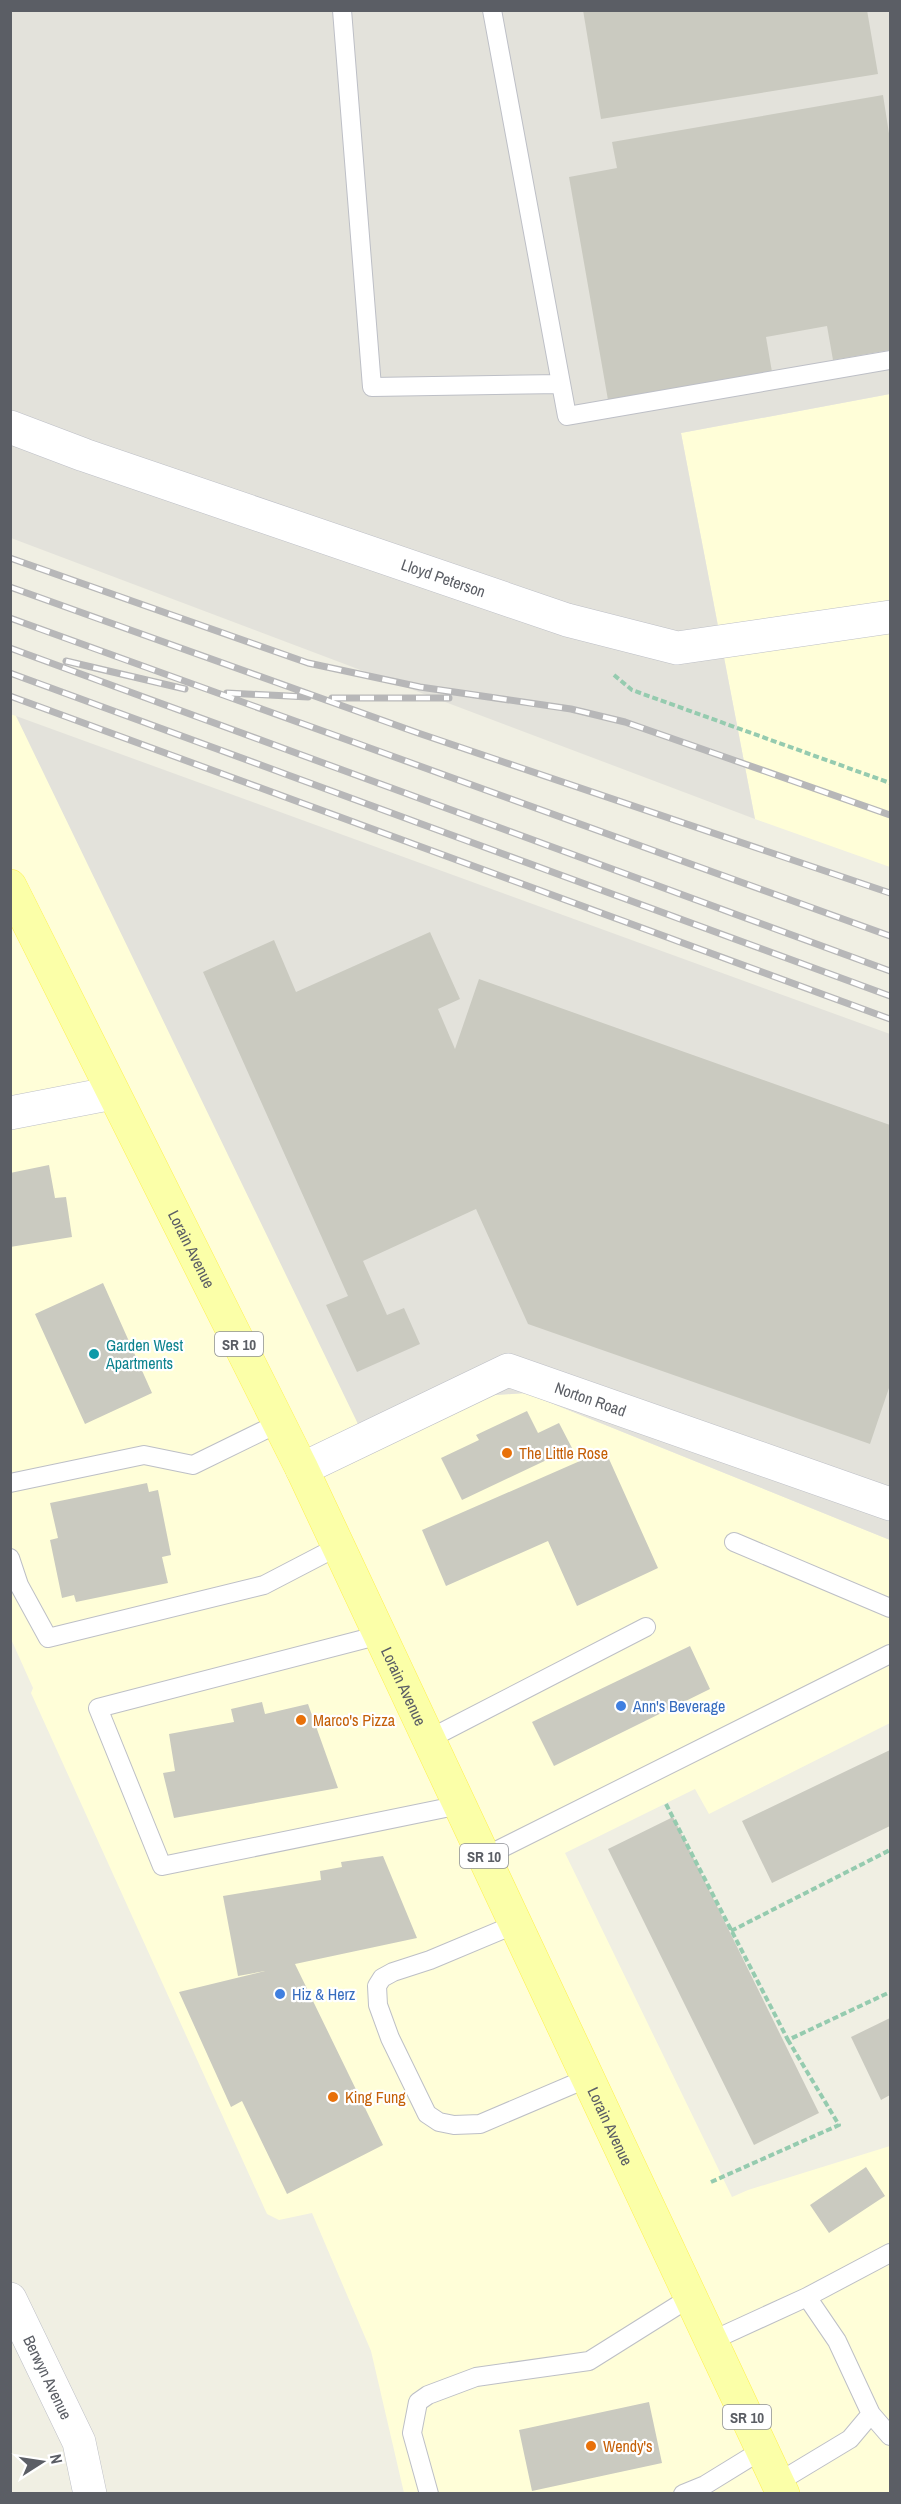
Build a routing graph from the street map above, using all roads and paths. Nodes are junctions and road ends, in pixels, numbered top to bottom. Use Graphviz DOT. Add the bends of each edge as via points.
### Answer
graph roads {
  1 [pos="342,10"];
  2 [pos="492,10"];
  3 [pos="891,360"];
  4 [pos="561,384"];
  5 [pos="10,426"];
  6 [pos="888,621"];
  7 [pos="614,675"];
  8 [pos="891,783"];
  9 [pos="10,886"];
  10 [pos="113,1093"];
  11 [pos="10,1113"];
  12 [pos="279,1423"];
  13 [pos="302,1469"];
  14 [pos="10,1484"];
  15 [pos="891,1504"];
  16 [pos="734,1542"];
  17 [pos="339,1546"];
  18 [pos="10,1558"];
  19 [pos="891,1608"];
  20 [pos="646,1628"];
  21 [pos="380,1635"];
  22 [pos="891,1654"];
  23 [pos="429,1739"];
  24 [pos="666,1804"];
  25 [pos="460,1805"];
  26 [pos="891,1850"];
  27 [pos="484,1857"];
  28 [pos="516,1924"];
  29 [pos="731,1931"];
  30 [pos="891,1992"];
  31 [pos="788,2040"];
  32 [pos="588,2078"];
  33 [pos="711,2181"];
  34 [pos="891,2253"];
  35 [pos="691,2297"];
  36 [pos="807,2297"];
  37 [pos="10,2299"];
  38 [pos="711,2341"];
  39 [pos="871,2414"];
  40 [pos="891,2436"];
  41 [pos="762,2450"];
  42 [pos="780,2488"];
  43 [pos="90,2493"];
  44 [pos="429,2493"];
  45 [pos="683,2493"];
  1 -- 4 [label="lane" via="372,387"];
  2 -- 4 [label="lane"];
  3 -- 4 [label="lane" via="567,416"];
  5 -- 6 [label="street, Lloyd Peterson" via="84,455 567,620 677,648"];
  7 -- 8 [label="path" via="632,690"];
  9 -- 10 [label="main road, Lorain Avenue / SR 10"];
  10 -- 11 [label="street"];
  10 -- 12 [label="main road, Lorain Avenue / SR 10"];
  12 -- 13 [label="main road, Lorain Avenue / SR 10"];
  12 -- 14 [label="lane" via="193,1465 144,1455"];
  13 -- 15 [label="street, Norton Road" via="508,1370"];
  13 -- 17 [label="main road, Lorain Avenue / SR 10"];
  16 -- 19 [label="lane"];
  17 -- 18 [label="lane" via="264,1585 48,1638 19,1585"];
  17 -- 21 [label="main road, Lorain Avenue / SR 10"];
  20 -- 23 [label="lane"];
  21 -- 23 [label="main road, Lorain Avenue / SR 10"];
  21 -- 25 [label="lane" via="98,1708 162,1866"];
  22 -- 27 [label="lane"];
  23 -- 25 [label="main road, Lorain Avenue / SR 10"];
  24 -- 29 [label="path"];
  25 -- 27 [label="main road, Lorain Avenue / SR 10"];
  26 -- 29 [label="path"];
  27 -- 28 [label="main road, Lorain Avenue / SR 10"];
  28 -- 32 [label="main road, Lorain Avenue / SR 10"];
  28 -- 32 [label="lane" via="382,1978 377,1986 378,2005 390,2038 427,2114 453,2125 480,2124"];
  29 -- 31 [label="path"];
  30 -- 31 [label="path"];
  31 -- 33 [label="path" via="839,2125"];
  32 -- 35 [label="main road, Lorain Avenue / SR 10"];
  34 -- 36 [label="lane"];
  35 -- 38 [label="main road, Lorain Avenue / SR 10"];
  35 -- 44 [label="lane" via="589,2361 476,2377 418,2402 412,2433"];
  36 -- 38 [label="lane"];
  36 -- 39 [label="lane" via="837,2341"];
  37 -- 43 [label="street, Berwyn Avenue" via="79,2442"];
  38 -- 41 [label="main road, Lorain Avenue / SR 10"];
  39 -- 40 [label="lane"];
  39 -- 42 [label="lane" via="850,2439"];
  41 -- 42 [label="main road, Lorain Avenue / SR 10"];
  41 -- 45 [label="lane" via="705,2486"];
}
